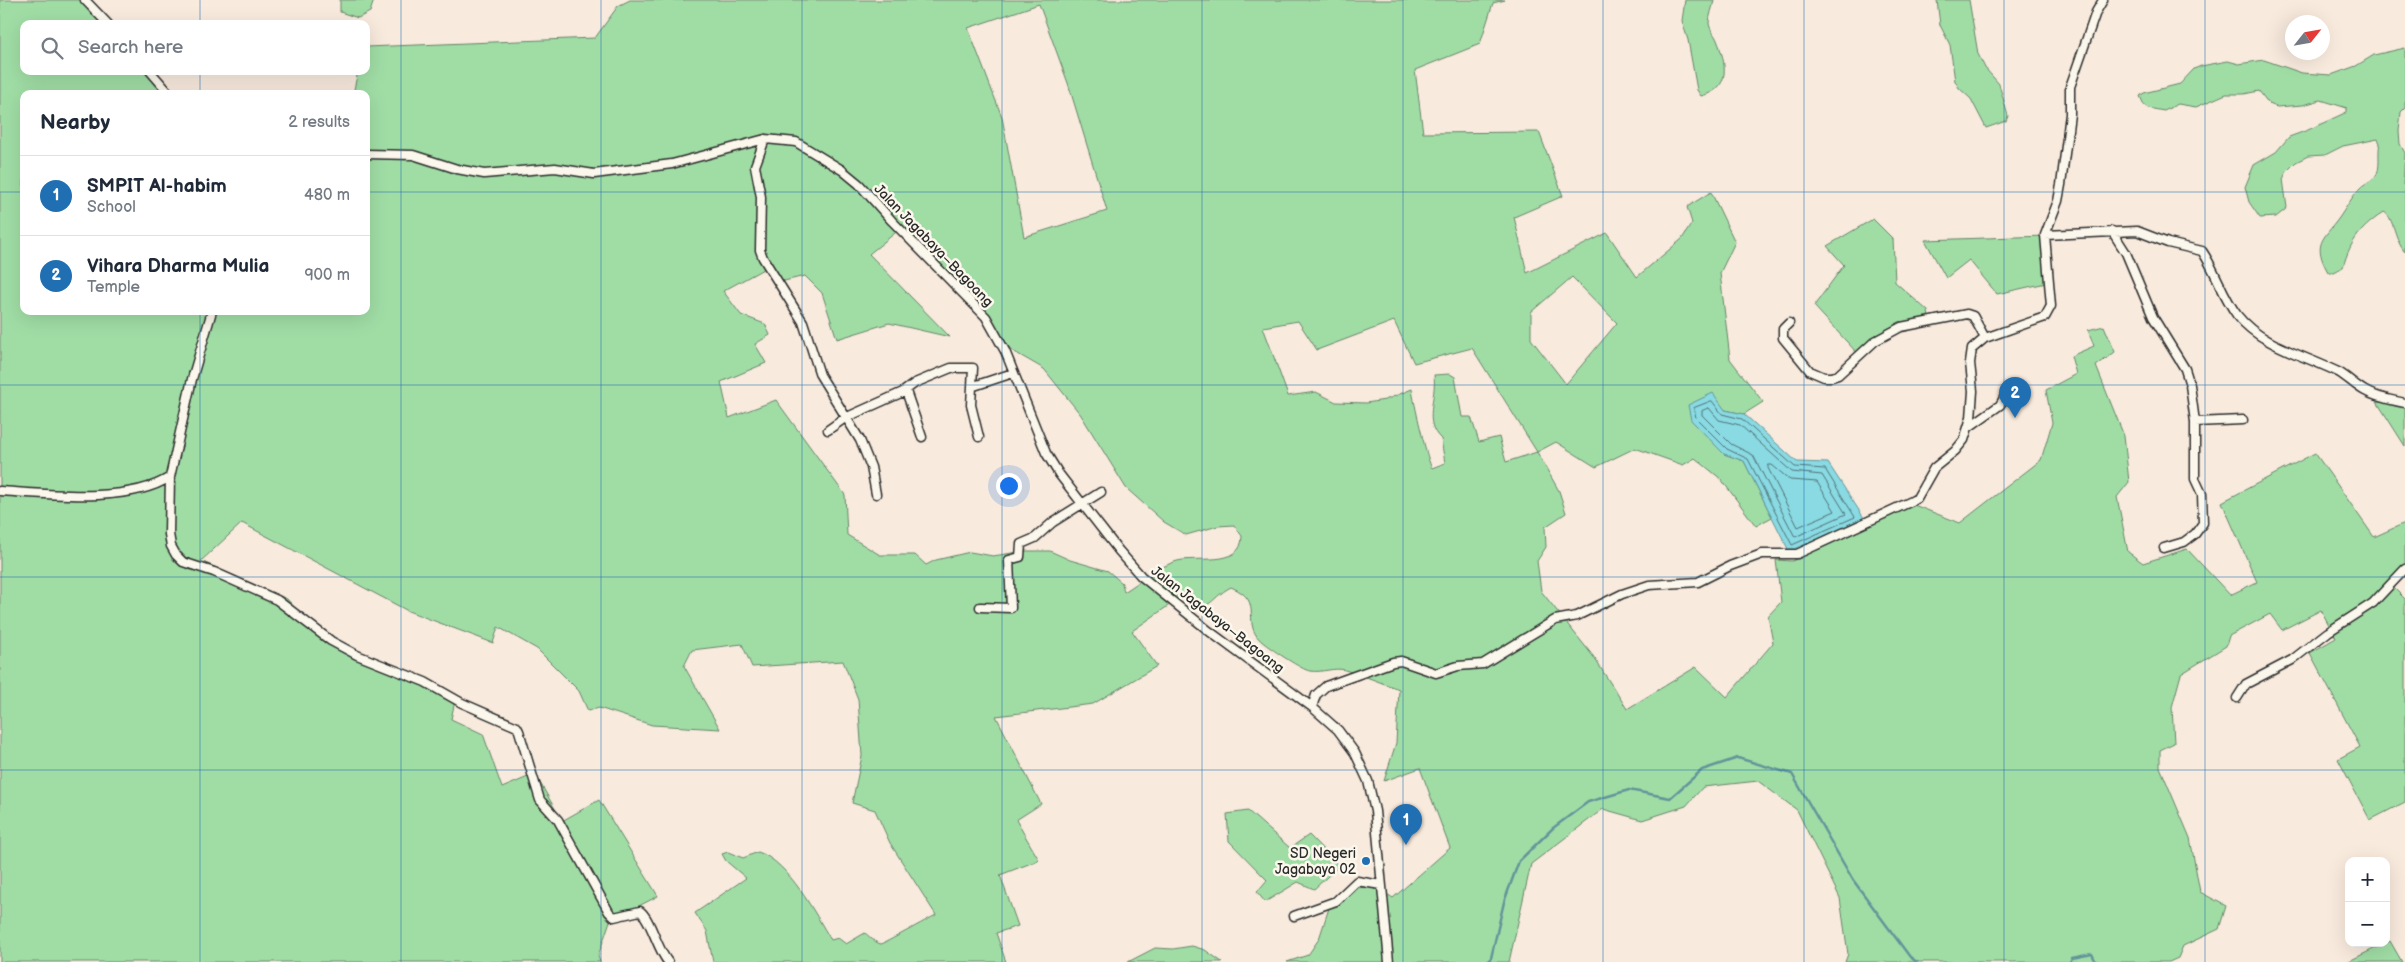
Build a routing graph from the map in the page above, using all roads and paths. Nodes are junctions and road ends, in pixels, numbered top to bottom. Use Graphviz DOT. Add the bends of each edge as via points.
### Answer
graph roads {
  1 [pos="85,0"];
  2 [pos="2103,0"];
  3 [pos="104,20"];
  4 [pos="153,75"];
  5 [pos="167,90"];
  6 [pos="764,139"];
  7 [pos="370,154"];
  8 [pos="2112,232"];
  9 [pos="2045,235"];
  10 [pos="211,315"];
  11 [pos="1789,323"];
  12 [pos="1985,338"];
  13 [pos="1012,373"];
  14 [pos="974,386"];
  15 [pos="2008,391"];
  16 [pos="903,392"];
  17 [pos="2405,403"];
  18 [pos="845,418"];
  19 [pos="2243,420"];
  20 [pos="2195,422"];
  21 [pos="1969,427"];
  22 [pos="828,430"];
  23 [pos="922,437"];
  24 [pos="979,438"];
  25 [pos="170,478"];
  26 [pos="0,491"];
  27 [pos="1101,492"];
  28 [pos="876,494"];
  29 [pos="1083,504"];
  30 [pos="2164,548"];
  31 [pos="2405,569"];
  32 [pos="980,607"];
  33 [pos="2237,698"];
  34 [pos="1312,707"];
  35 [pos="1381,885"];
  36 [pos="1294,916"];
  37 [pos="1388,960"];
  38 [pos="668,962"];
  1 -- 3 [label="street"];
  2 -- 9 [label="street" via="2070,87 2061,185"];
  4 -- 5 [label="street"];
  6 -- 7 [label="street, Jalan Jagabaya–Bagoang" via="672,164 594,174 555,168 484,174 413,155"];
  6 -- 13 [label="street, Jalan Jagabaya–Bagoang" via="796,142 825,158 859,184 986,317 1005,351"];
  6 -- 18 [label="street" via="755,166 761,197 760,250 803,322 820,376"];
  8 -- 9 [label="street"];
  8 -- 17 [label="street" via="2137,232 2202,251 2222,292 2245,323 2275,344 2340,374 2366,392"];
  8 -- 20 [label="street" via="2126,253 2153,316 2185,369"];
  9 -- 12 [label="street" via="2050,274 2049,313"];
  10 -- 25 [label="street" via="192,379"];
  11 -- 12 [label="street" via="1783,329 1783,338 1810,371 1824,377 1838,374 1875,341 1901,327 1967,314 1973,316"];
  12 -- 21 [label="street" via="1970,355 1973,391"];
  13 -- 14 [label="street"];
  13 -- 29 [label="street, Jalan Jagabaya–Bagoang" via="1046,453"];
  14 -- 16 [label="street" via="973,368 951,368 915,382"];
  14 -- 24 [label="street" via="971,405"];
  15 -- 21 [label="street" via="2000,405"];
  16 -- 18 [label="street"];
  16 -- 23 [label="street" via="907,394"];
  18 -- 22 [label="street"];
  18 -- 28 [label="street" via="860,440"];
  19 -- 20 [label="street"];
  20 -- 30 [label="street" via="2195,479 2202,494 2203,523 2184,542"];
  21 -- 34 [label="street" via="1961,445 1934,468 1917,498 1797,554 1762,554 1698,582 1649,585 1636,589 1577,616 1556,620 1483,664 1436,672 1410,663 1393,662 1326,686 1316,696"];
  25 -- 26 [label="street" via="132,492 96,496"];
  25 -- 38 [label="street" via="169,534 171,546 183,562 277,600 330,641 425,682 520,730 540,800 558,820 609,912 614,917 640,911 645,914 653,937"];
  27 -- 29 [label="street"];
  29 -- 32 [label="street" via="1053,522 1035,538 1021,544 1020,557 1009,560 1012,608"];
  29 -- 34 [label="street, Jalan Jagabaya–Bagoang" via="1141,576"];
  31 -- 33 [label="street" via="2373,603 2292,660 2246,684"];
  34 -- 35 [label="street, Jalan Jagabaya–Bagoang" via="1338,730 1355,753 1368,782"];
  35 -- 36 [label="street" via="1357,881 1336,901"];
  35 -- 37 [label="street, Jalan Jagabaya–Bagoang"];
}
